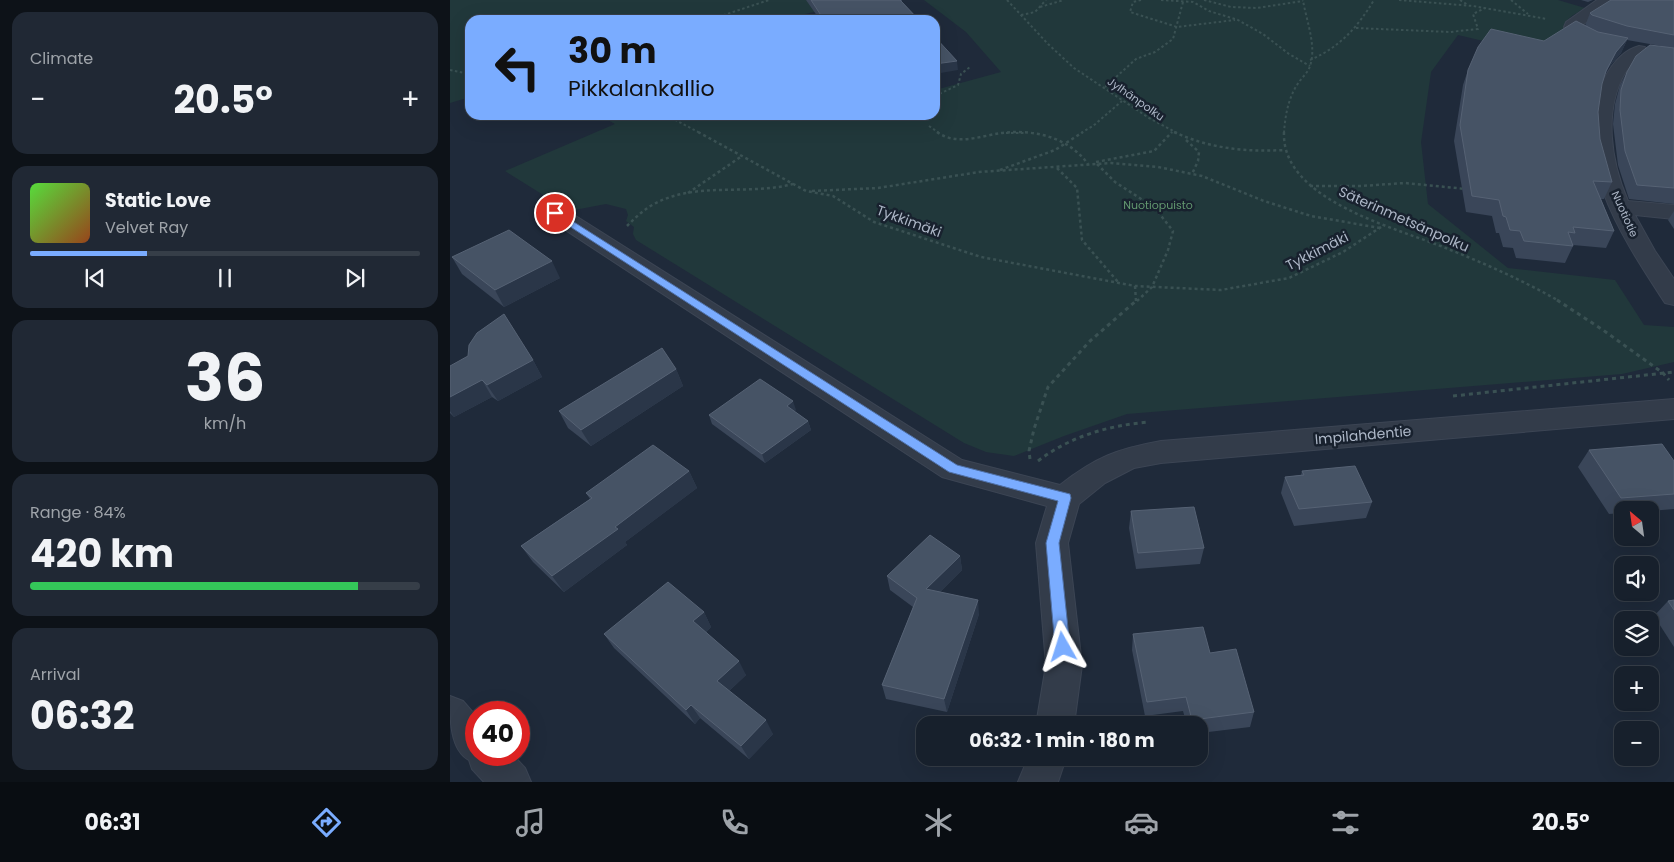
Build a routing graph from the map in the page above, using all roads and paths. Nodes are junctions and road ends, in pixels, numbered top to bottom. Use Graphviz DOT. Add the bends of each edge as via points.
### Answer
graph roads {
  1 [pos="769,0"];
  2 [pos="1007,0"];
  3 [pos="1046,0"];
  4 [pos="1064,0"];
  5 [pos="1141,0"];
  6 [pos="1161,0"];
  7 [pos="1204,0"];
  8 [pos="1303,0"];
  9 [pos="1374,0"];
  10 [pos="1399,0"];
  11 [pos="1460,0"];
  12 [pos="1511,0"];
  13 [pos="1609,0"];
  14 [pos="1192,1"];
  15 [pos="1183,2"];
  16 [pos="1471,6"];
  17 [pos="1039,7"];
  18 [pos="1486,8"];
  19 [pos="724,15"];
  20 [pos="1021,15"];
  21 [pos="1530,16"];
  22 [pos="1238,20"];
  23 [pos="1572,25"];
  24 [pos="1177,27"];
  25 [pos="1356,28"];
  26 [pos="1310,60"];
  27 [pos="1310,66"];
  28 [pos="970,67"];
  29 [pos="450,70"];
  30 [pos="465,73"];
  31 [pos="1105,87"];
  32 [pos="940,94"];
  33 [pos="1122,101"];
  34 [pos="675,120"];
  35 [pos="929,126"];
  36 [pos="1172,132"];
  37 [pos="1186,139"];
  38 [pos="1065,144"];
  39 [pos="1285,150"];
  40 [pos="742,156"];
  41 [pos="1097,164"];
  42 [pos="1087,165"];
  43 [pos="1057,167"];
  44 [pos="994,172"];
  45 [pos="1192,174"];
  46 [pos="793,184"];
  47 [pos="1309,186"];
  48 [pos="1471,189"];
  49 [pos="806,191"];
  50 [pos="687,193"];
  51 [pos="1621,207"];
  52 [pos="644,210"];
  53 [pos="1674,212"];
  54 [pos="555,213"];
  55 [pos="1384,225"];
  56 [pos="1380,228"];
  57 [pos="1118,282"];
  58 [pos="1135,286"];
  59 [pos="1152,287"];
  60 [pos="1674,297"];
  61 [pos="1137,301"];
  62 [pos="1674,372"];
  63 [pos="1673,410"];
  64 [pos="1032,467"];
  65 [pos="1065,498"];
  66 [pos="450,714"];
  67 [pos="1056,716"];
  68 [pos="465,731"];
  69 [pos="496,766"];
  70 [pos="1043,766"];
  71 [pos="511,782"];
  72 [pos="1038,782"];
  1 -- 19 [label="path"];
  2 -- 20 [label="path, Jylhänpolku"];
  3 -- 17 [label="path"];
  4 -- 17 [label="path"];
  5 -- 24 [label="path" via="1133,2 1130,12"];
  6 -- 15 [label="path"];
  7 -- 8 [label="path" via="1231,7 1257,8"];
  8 -- 26 [label="path" via="1309,27"];
  9 -- 25 [label="path"];
  10 -- 16 [label="path"];
  11 -- 16 [label="path"];
  12 -- 21 [label="path"];
  13 -- 23 [label="street"];
  14 -- 15 [label="path"];
  14 -- 22 [label="path" via="1209,11"];
  15 -- 24 [label="path"];
  16 -- 18 [label="path"];
  17 -- 20 [label="path" via="1035,12"];
  18 -- 21 [label="path"];
  18 -- 25 [label="path" via="1473,14 1478,29 1450,32"];
  20 -- 31 [label="path, Jylhänpolku" via="1075,69"];
  21 -- 23 [label="path"];
  22 -- 24 [label="path"];
  22 -- 27 [label="path"];
  23 -- 51 [label="street, Nuotiotie" via="1582,34 1633,48 1611,84 1600,130 1604,163"];
  24 -- 31 [label="path" via="1173,39 1155,52 1136,59"];
  25 -- 26 [label="path" via="1327,54"];
  26 -- 27 [label="path"];
  27 -- 39 [label="path, Säterinmetsänpolku" via="1295,87 1284,126"];
  28 -- 32 [label="path" via="960,76 958,85"];
  29 -- 30 [label="path"];
  31 -- 33 [label="path, Jylhänpolku"];
  33 -- 36 [label="path, Jylhänpolku"];
  33 -- 38 [label="path"];
  34 -- 40 [label="path, Tykkimäki"];
  35 -- 38 [label="path" via="941,135 960,140 1004,133 1046,134"];
  36 -- 37 [label="path, Jylhänpolku"];
  36 -- 42 [label="path" via="1154,150"];
  37 -- 39 [label="path, Jylhänpolku" via="1230,150"];
  37 -- 45 [label="path" via="1199,152"];
  38 -- 42 [label="path" via="1079,152"];
  38 -- 44 [label="path"];
  39 -- 47 [label="path, Säterinmetsänpolku" via="1291,167"];
  40 -- 46 [label="path, Tykkimäki"];
  40 -- 50 [label="path"];
  41 -- 42 [label="path"];
  41 -- 45 [label="path" via="1158,167"];
  41 -- 59 [label="path" via="1114,182 1155,208 1173,231"];
  42 -- 43 [label="path"];
  43 -- 44 [label="path"];
  43 -- 57 [label="path" via="1077,188 1082,240"];
  44 -- 49 [label="path" via="878,188"];
  45 -- 56 [label="path" via="1311,216"];
  46 -- 49 [label="path, Tykkimäki"];
  46 -- 50 [label="path" via="761,190 719,189"];
  47 -- 48 [label="path" via="1405,183"];
  47 -- 55 [label="path, Säterinmetsänpolku"];
  49 -- 57 [label="path, Tykkimäki" via="834,196 874,222 981,257"];
  50 -- 52 [label="path" via="657,202"];
  51 -- 53 [label="street"];
  51 -- 60 [label="street, Nuotiotie" via="1646,256"];
  54 -- 65 [label="street" via="953,469"];
  55 -- 56 [label="path, Tykkimäki"];
  55 -- 62 [label="path, Säterinmetsänpolku" via="1436,244 1540,291 1590,321 1663,373"];
  56 -- 59 [label="path, Tykkimäki" via="1343,252 1289,278 1222,290"];
  57 -- 58 [label="path, Tykkimäki"];
  58 -- 59 [label="path, Tykkimäki"];
  58 -- 61 [label="path"];
  59 -- 61 [label="path"];
  61 -- 64 [label="path" via="1090,341 1048,387 1029,451"];
  63 -- 65 [label="street, Impilahdentie" via="1161,452 1128,458 1094,475"];
  65 -- 67 [label="street" via="1052,543 1064,665"];
  66 -- 68 [label="street"];
  69 -- 71 [label="street"];
  70 -- 72 [label="street"];
}
